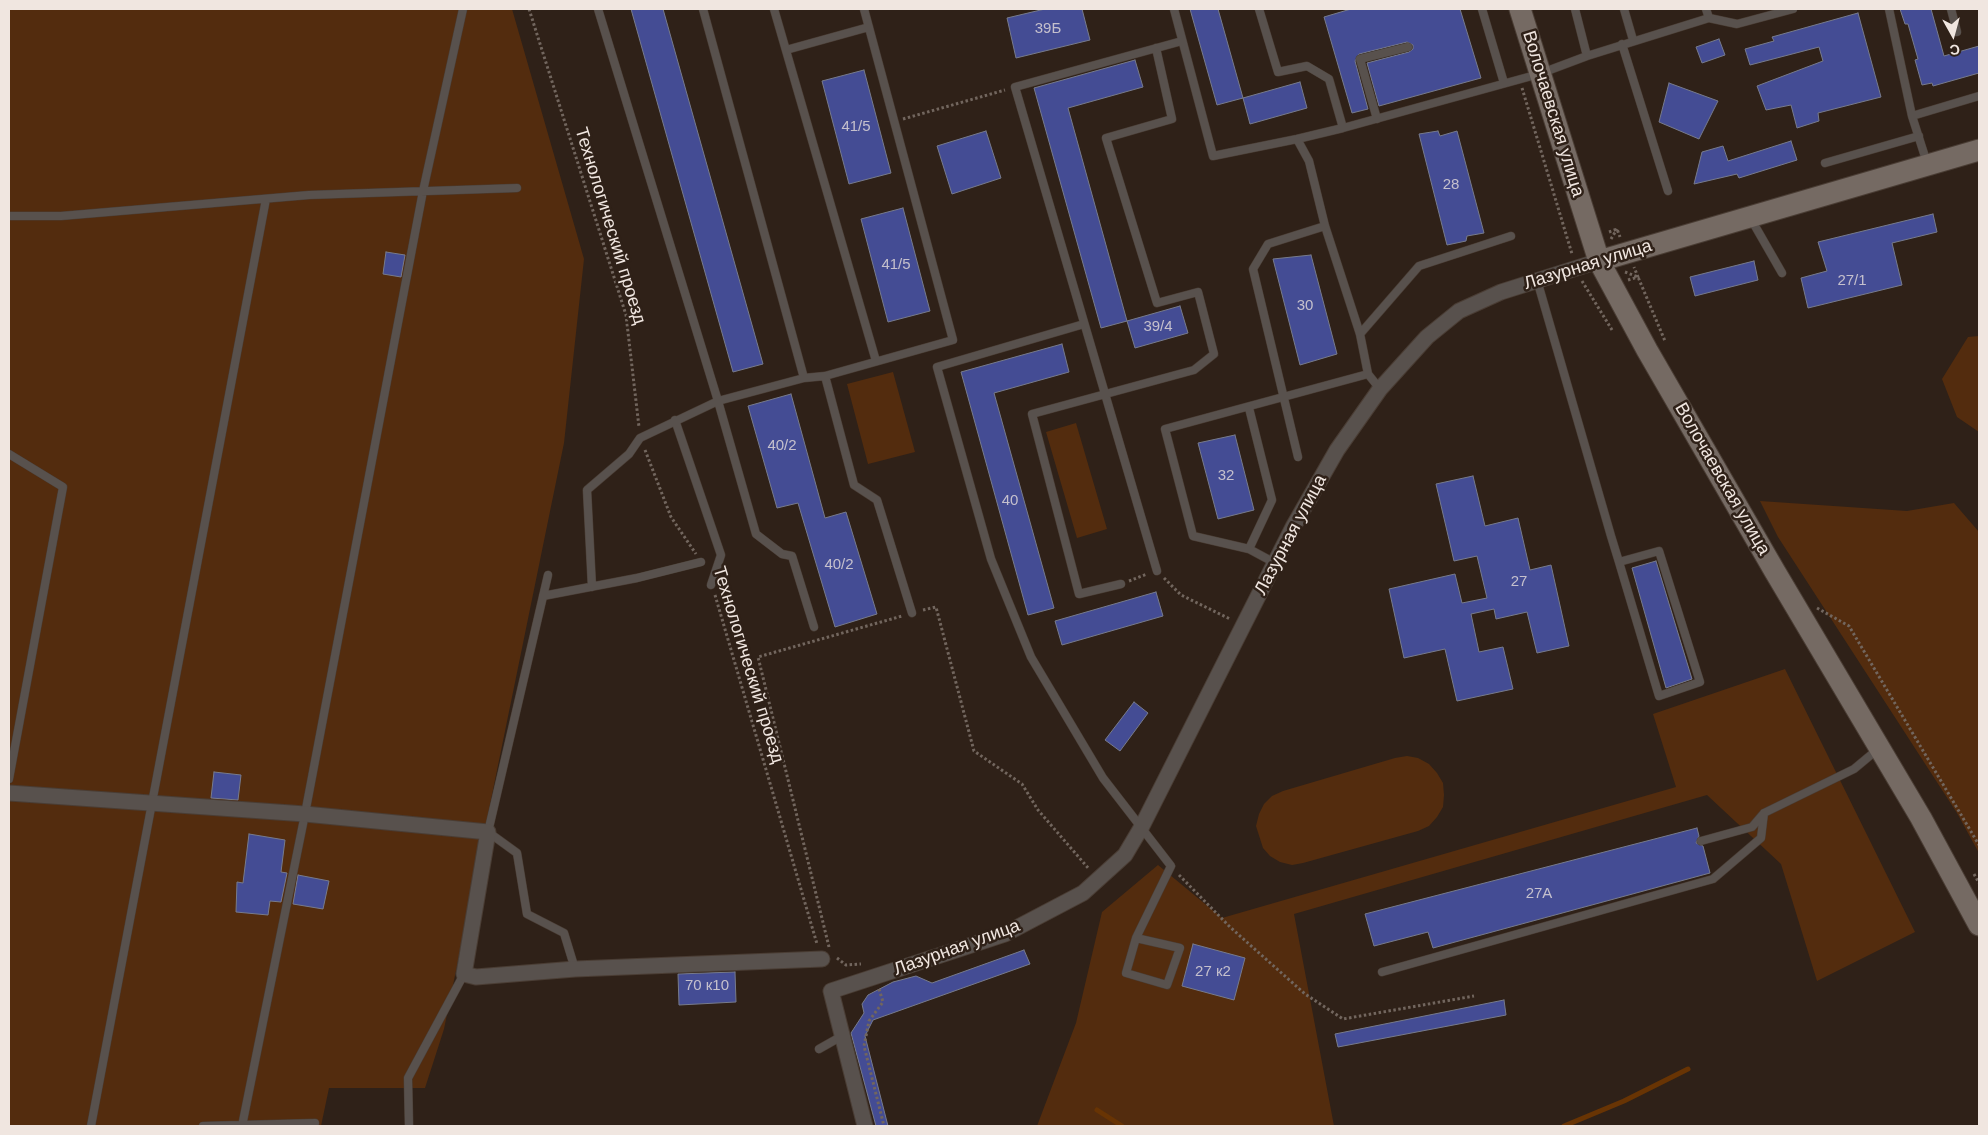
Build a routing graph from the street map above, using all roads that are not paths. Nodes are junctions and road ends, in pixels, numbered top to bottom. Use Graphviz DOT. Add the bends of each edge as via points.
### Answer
graph roads {
  1 [pos="462,9"];
  2 [pos="598,9"];
  3 [pos="703,9"];
  4 [pos="774,9"];
  5 [pos="864,9"];
  6 [pos="1174,9"];
  7 [pos="1259,9"];
  8 [pos="1482,9"];
  9 [pos="1520,9"];
  10 [pos="1575,9"];
  11 [pos="1624,9"];
  12 [pos="1706,9"];
  13 [pos="1793,9"];
  14 [pos="1890,9"];
  15 [pos="1951,9"];
  16 [pos="1709,18"];
  17 [pos="869,27"];
  18 [pos="1957,32"];
  19 [pos="1633,40"];
  20 [pos="1182,41"];
  21 [pos="1622,44"];
  22 [pos="1408,46"];
  23 [pos="1156,48"];
  24 [pos="786,50"];
  25 [pos="1587,56"];
  26 [pos="1529,76"];
  27 [pos="1504,84"];
  28 [pos="1979,96"];
  29 [pos="1912,116"];
  30 [pos="1377,118"];
  31 [pos="1344,128"];
  32 [pos="1919,136"];
  33 [pos="1298,139"];
  34 [pos="1979,150"];
  35 [pos="1825,164"];
  36 [pos="1928,165"];
  37 [pos="517,188"];
  38 [pos="423,191"];
  39 [pos="1668,191"];
  40 [pos="266,198"];
  41 [pos="9,216"];
  42 [pos="1750,217"];
  43 [pos="1325,226"];
  44 [pos="1511,236"];
  45 [pos="1599,261"];
  46 [pos="1782,273"];
  47 [pos="1537,280"];
  48 [pos="1084,324"];
  49 [pos="1360,334"];
  50 [pos="876,361"];
  51 [pos="1368,374"];
  52 [pos="825,376"];
  53 [pos="804,378"];
  54 [pos="1380,389"];
  55 [pos="1106,393"];
  56 [pos="1284,398"];
  57 [pos="718,401"];
  58 [pos="1249,408"];
  59 [pos="675,420"];
  60 [pos="9,454"];
  61 [pos="1298,457"];
  62 [pos="1249,549"];
  63 [pos="701,562"];
  64 [pos="1275,562"];
  65 [pos="1619,562"];
  66 [pos="1157,571"];
  67 [pos="548,574"];
  68 [pos="1121,584"];
  69 [pos="712,585"];
  70 [pos="592,587"];
  71 [pos="543,596"];
  72 [pos="912,613"];
  73 [pos="814,627"];
  74 [pos="1880,748"];
  75 [pos="9,779"];
  76 [pos="9,792"];
  77 [pos="152,803"];
  78 [pos="1764,813"];
  79 [pos="305,814"];
  80 [pos="1141,828"];
  81 [pos="488,832"];
  82 [pos="1701,841"];
  83 [pos="1979,925"];
  84 [pos="1136,938"];
  85 [pos="822,960"];
  86 [pos="575,969"];
  87 [pos="1382,972"];
  88 [pos="464,974"];
  89 [pos="842,1036"];
  90 [pos="819,1049"];
  91 [pos="242,1125"];
  92 [pos="91,1126"];
  93 [pos="203,1126"];
  94 [pos="314,1126"];
  95 [pos="409,1126"];
  96 [pos="866,1126"];
  1 -- 38 [label="lane"];
  2 -- 57 [label="lane"];
  3 -- 53 [label="lane"];
  4 -- 24 [label="lane"];
  5 -- 17 [label="lane"];
  6 -- 20 [label="lane"];
  7 -- 31 [label="lane" via="1278,72 1307,66 1329,79"];
  8 -- 27 [label="lane"];
  9 -- 26 [label="street, Волочаевская улица"];
  10 -- 25 [label="lane"];
  11 -- 19 [label="lane"];
  12 -- 16 [label="lane"];
  13 -- 16 [label="lane" via="1737,24"];
  14 -- 29 [label="lane"];
  15 -- 18 [label="lane"];
  16 -- 19 [label="lane"];
  17 -- 24 [label="lane"];
  17 -- 50 [label="lane" via="953,340"];
  19 -- 21 [label="lane"];
  20 -- 23 [label="lane"];
  20 -- 33 [label="lane" via="1213,156"];
  21 -- 25 [label="lane"];
  21 -- 39 [label="lane"];
  22 -- 30 [label="lane" via="1360,59"];
  23 -- 48 [label="lane" via="1015,87"];
  23 -- 55 [label="lane" via="1172,119 1106,138 1158,303 1198,292 1214,354 1194,370"];
  24 -- 50 [label="lane"];
  25 -- 26 [label="lane"];
  26 -- 27 [label="lane"];
  26 -- 45 [label="street, Волочаевская улица"];
  27 -- 30 [label="lane"];
  28 -- 29 [label="lane"];
  29 -- 32 [label="lane"];
  30 -- 31 [label="lane"];
  31 -- 33 [label="lane"];
  32 -- 35 [label="lane"];
  32 -- 36 [label="lane"];
  33 -- 43 [label="lane" via="1309,161"];
  34 -- 36 [label="street, Лазурная улица"];
  36 -- 42 [label="street, Лазурная улица"];
  37 -- 38 [label="lane"];
  38 -- 40 [label="lane"];
  38 -- 79 [label="lane"];
  40 -- 41 [label="lane" via="61,216"];
  40 -- 77 [label="lane"];
  42 -- 45 [label="street, Лазурная улица"];
  42 -- 46 [label="lane"];
  43 -- 49 [label="lane"];
  43 -- 56 [label="lane" via="1268,244 1253,270"];
  44 -- 49 [label="lane" via="1419,266"];
  45 -- 47 [label="street, Лазурная улица"];
  45 -- 74 [label="street, Волочаевская улица" via="1647,350"];
  47 -- 54 [label="street, Лазурная улица" via="1459,311 1428,337"];
  47 -- 65 [label="lane"];
  48 -- 55 [label="lane"];
  48 -- 80 [label="lane" via="937,367 991,559 1031,657 1104,778"];
  49 -- 51 [label="lane"];
  50 -- 52 [label="lane"];
  51 -- 54 [label="lane"];
  51 -- 56 [label="lane"];
  52 -- 53 [label="lane"];
  52 -- 72 [label="lane" via="854,485 877,500"];
  53 -- 57 [label="lane"];
  54 -- 64 [label="street, Лазурная улица" via="1337,450"];
  55 -- 66 [label="lane"];
  55 -- 68 [label="lane" via="1032,414 1080,594"];
  56 -- 58 [label="lane"];
  56 -- 61 [label="lane"];
  57 -- 59 [label="lane"];
  57 -- 73 [label="lane" via="756,534 782,554 792,556"];
  58 -- 62 [label="lane" via="1272,500"];
  58 -- 62 [label="lane" via="1165,430 1193,536"];
  59 -- 69 [label="lane" via="721,556"];
  59 -- 70 [label="lane" via="640,438 629,454 587,490"];
  60 -- 75 [label="lane" via="63,487"];
  62 -- 64 [label="lane"];
  63 -- 70 [label="lane"];
  64 -- 80 [label="street, Лазурная улица"];
  65 -- 65 [label="lane" via="1659,551 1700,682 1659,696"];
  67 -- 71 [label="lane"];
  70 -- 71 [label="lane"];
  71 -- 81 [label="lane"];
  74 -- 78 [label="lane" via="1854,769"];
  74 -- 83 [label="street, Волочаевская улица"];
  76 -- 77 [label="street"];
  77 -- 79 [label="street"];
  77 -- 92 [label="lane"];
  78 -- 82 [label="lane" via="1752,827"];
  78 -- 87 [label="lane" via="1761,838 1712,879"];
  79 -- 81 [label="street"];
  79 -- 91 [label="lane"];
  80 -- 84 [label="lane" via="1171,866"];
  80 -- 89 [label="street, Лазурная улица" via="1125,854 1083,893 1004,934 831,991"];
  81 -- 86 [label="lane" via="517,854 527,914 564,933"];
  81 -- 88 [label="street"];
  84 -- 84 [label="lane" via="1126,973 1167,985 1180,948"];
  85 -- 86 [label="street"];
  86 -- 88 [label="street" via="476,977"];
  88 -- 95 [label="lane" via="408,1078"];
  89 -- 90 [label="lane"];
  89 -- 96 [label="street, Лазурная улица"];
  91 -- 93 [label="lane"];
  91 -- 94 [label="lane" via="315,1123"];
}
